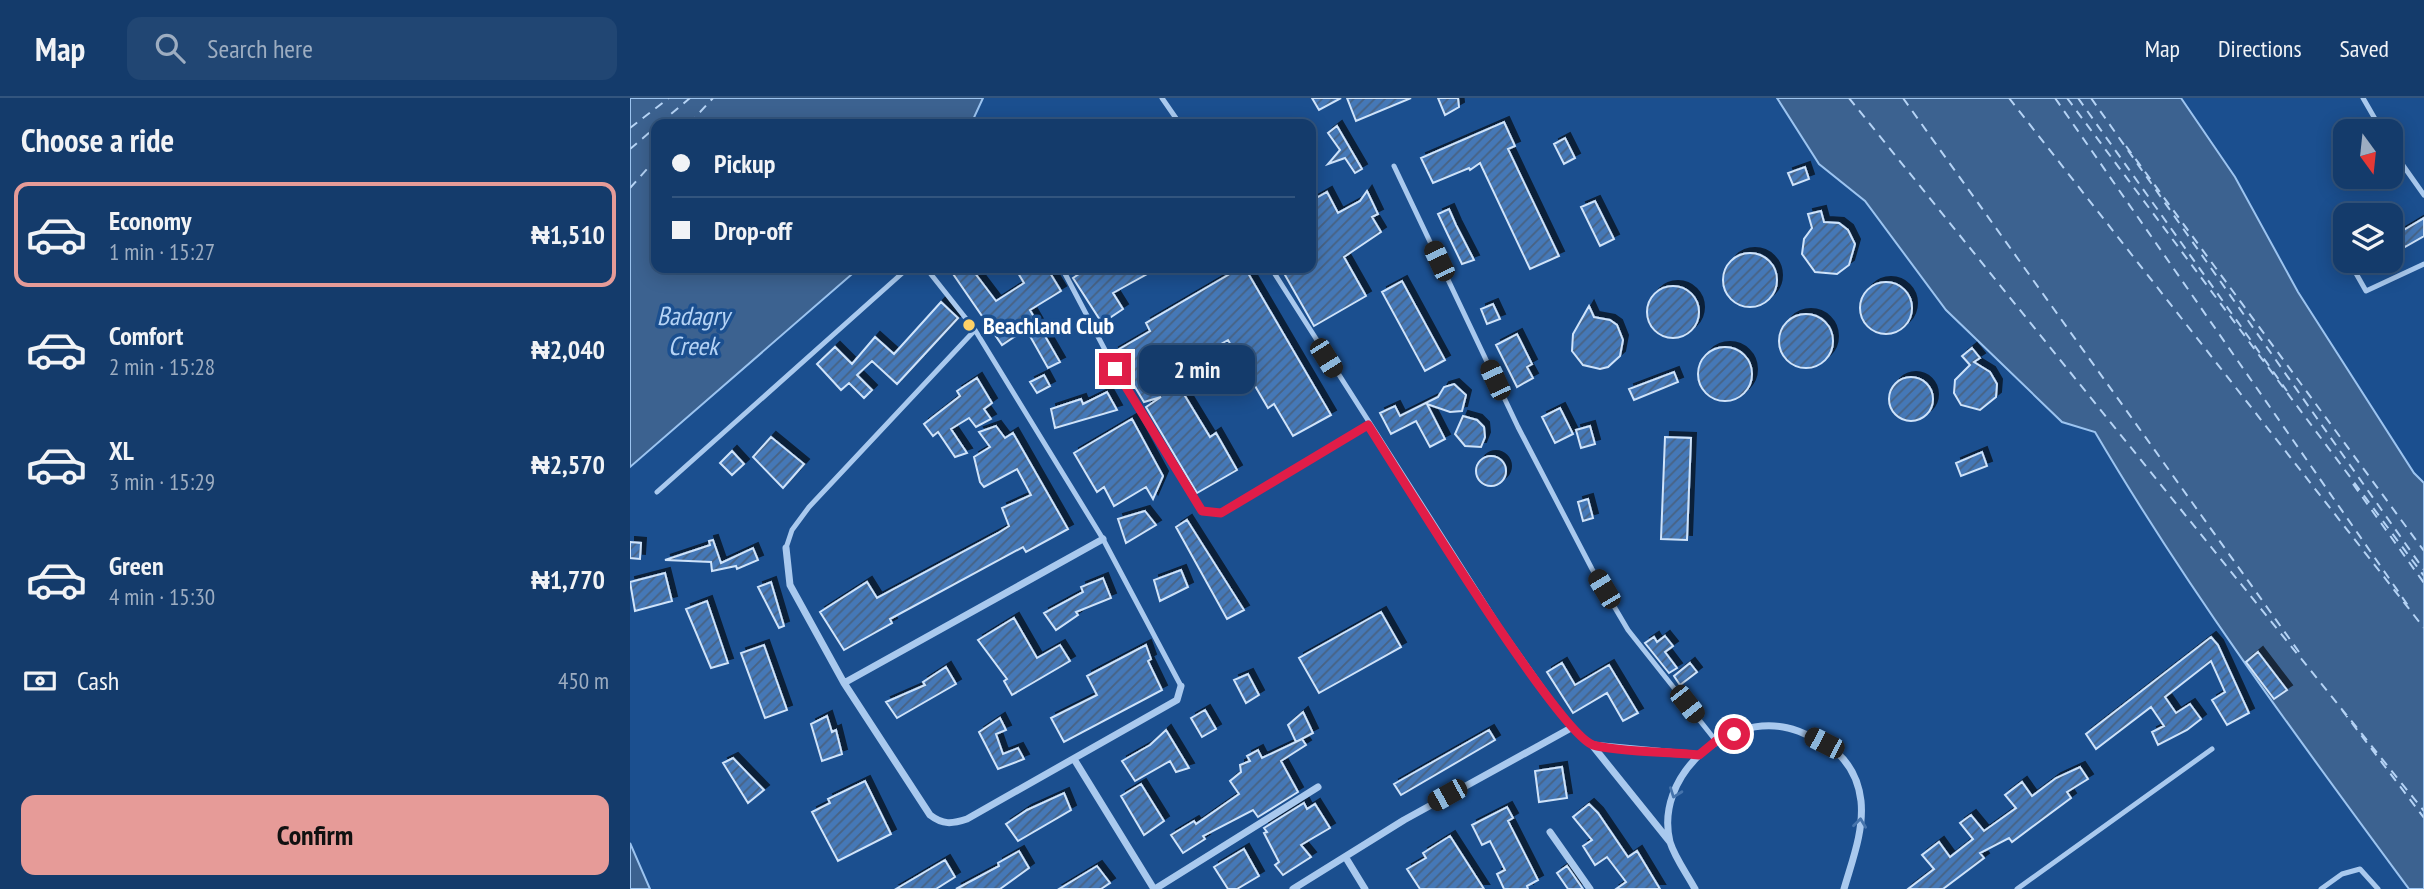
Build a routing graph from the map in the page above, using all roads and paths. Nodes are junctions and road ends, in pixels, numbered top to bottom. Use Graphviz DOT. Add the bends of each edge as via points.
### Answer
graph roads {
  1 [pos="1162,98"];
  2 [pos="2364,98"];
  3 [pos="1177,119"];
  4 [pos="2375,119"];
  5 [pos="2403,165"];
  6 [pos="1394,166"];
  7 [pos="2424,195"];
  8 [pos="2424,264"];
  9 [pos="902,273"];
  10 [pos="930,273"];
  11 [pos="1065,273"];
  12 [pos="1274,273"];
  13 [pos="2356,273"];
  14 [pos="975,330"];
  15 [pos="1368,425"];
  16 [pos="657,492"];
  17 [pos="1103,539"];
  18 [pos="786,548"];
  19 [pos="844,683"];
  20 [pos="1181,686"];
  21 [pos="1571,728"];
  22 [pos="1716,741"];
  23 [pos="1592,745"];
  24 [pos="2212,749"];
  25 [pos="1699,755"];
  26 [pos="1074,759"];
  27 [pos="1318,787"];
  28 [pos="1550,832"];
  29 [pos="1671,842"];
  30 [pos="1346,858"];
  31 [pos="1155,889"];
  32 [pos="1293,889"];
  33 [pos="1365,889"];
  34 [pos="1590,889"];
  35 [pos="1695,889"];
  36 [pos="1844,889"];
  37 [pos="2017,889"];
  38 [pos="2321,889"];
  39 [pos="2378,889"];
  1 -- 3 [label="lane"];
  2 -- 4 [label="lane"];
  5 -- 7 [label="lane"];
  6 -- 22 [label="lane" via="1518,427 1592,569 1628,629"];
  8 -- 13 [label="lane" via="2367,291"];
  9 -- 16 [label="lane"];
  10 -- 14 [label="lane"];
  11 -- 15 [label="lane" via="1115,369 1202,511 1221,513"];
  12 -- 15 [label="lane"];
  14 -- 17 [label="lane"];
  14 -- 18 [label="lane" via="809,507 792,530"];
  15 -- 21 [label="lane"];
  17 -- 19 [label="street"];
  17 -- 20 [label="lane"];
  18 -- 19 [label="street" via="790,586"];
  19 -- 26 [label="street" via="930,815 940,823 967,819"];
  20 -- 26 [label="street" via="1177,700"];
  21 -- 23 [label="lane"];
  21 -- 30 [label="street" via="1404,820"];
  22 -- 25 [label="street"];
  36 -- 22 [label="street, one-way" via="1862,822 1861,798 1853,771 1838,751 1786,727 1752,728"];
  23 -- 25 [label="street"];
  23 -- 29 [label="street"];
  24 -- 37 [label="lane"];
  25 -- 29 [label="street, one-way" via="1671,799"];
  26 -- 31 [label="street"];
  27 -- 31 [label="street"];
  28 -- 34 [label="street"];
  29 -- 35 [label="street"];
  30 -- 32 [label="street"];
  30 -- 33 [label="street"];
  38 -- 39 [label="lane" via="2342,873 2360,869"];
}
